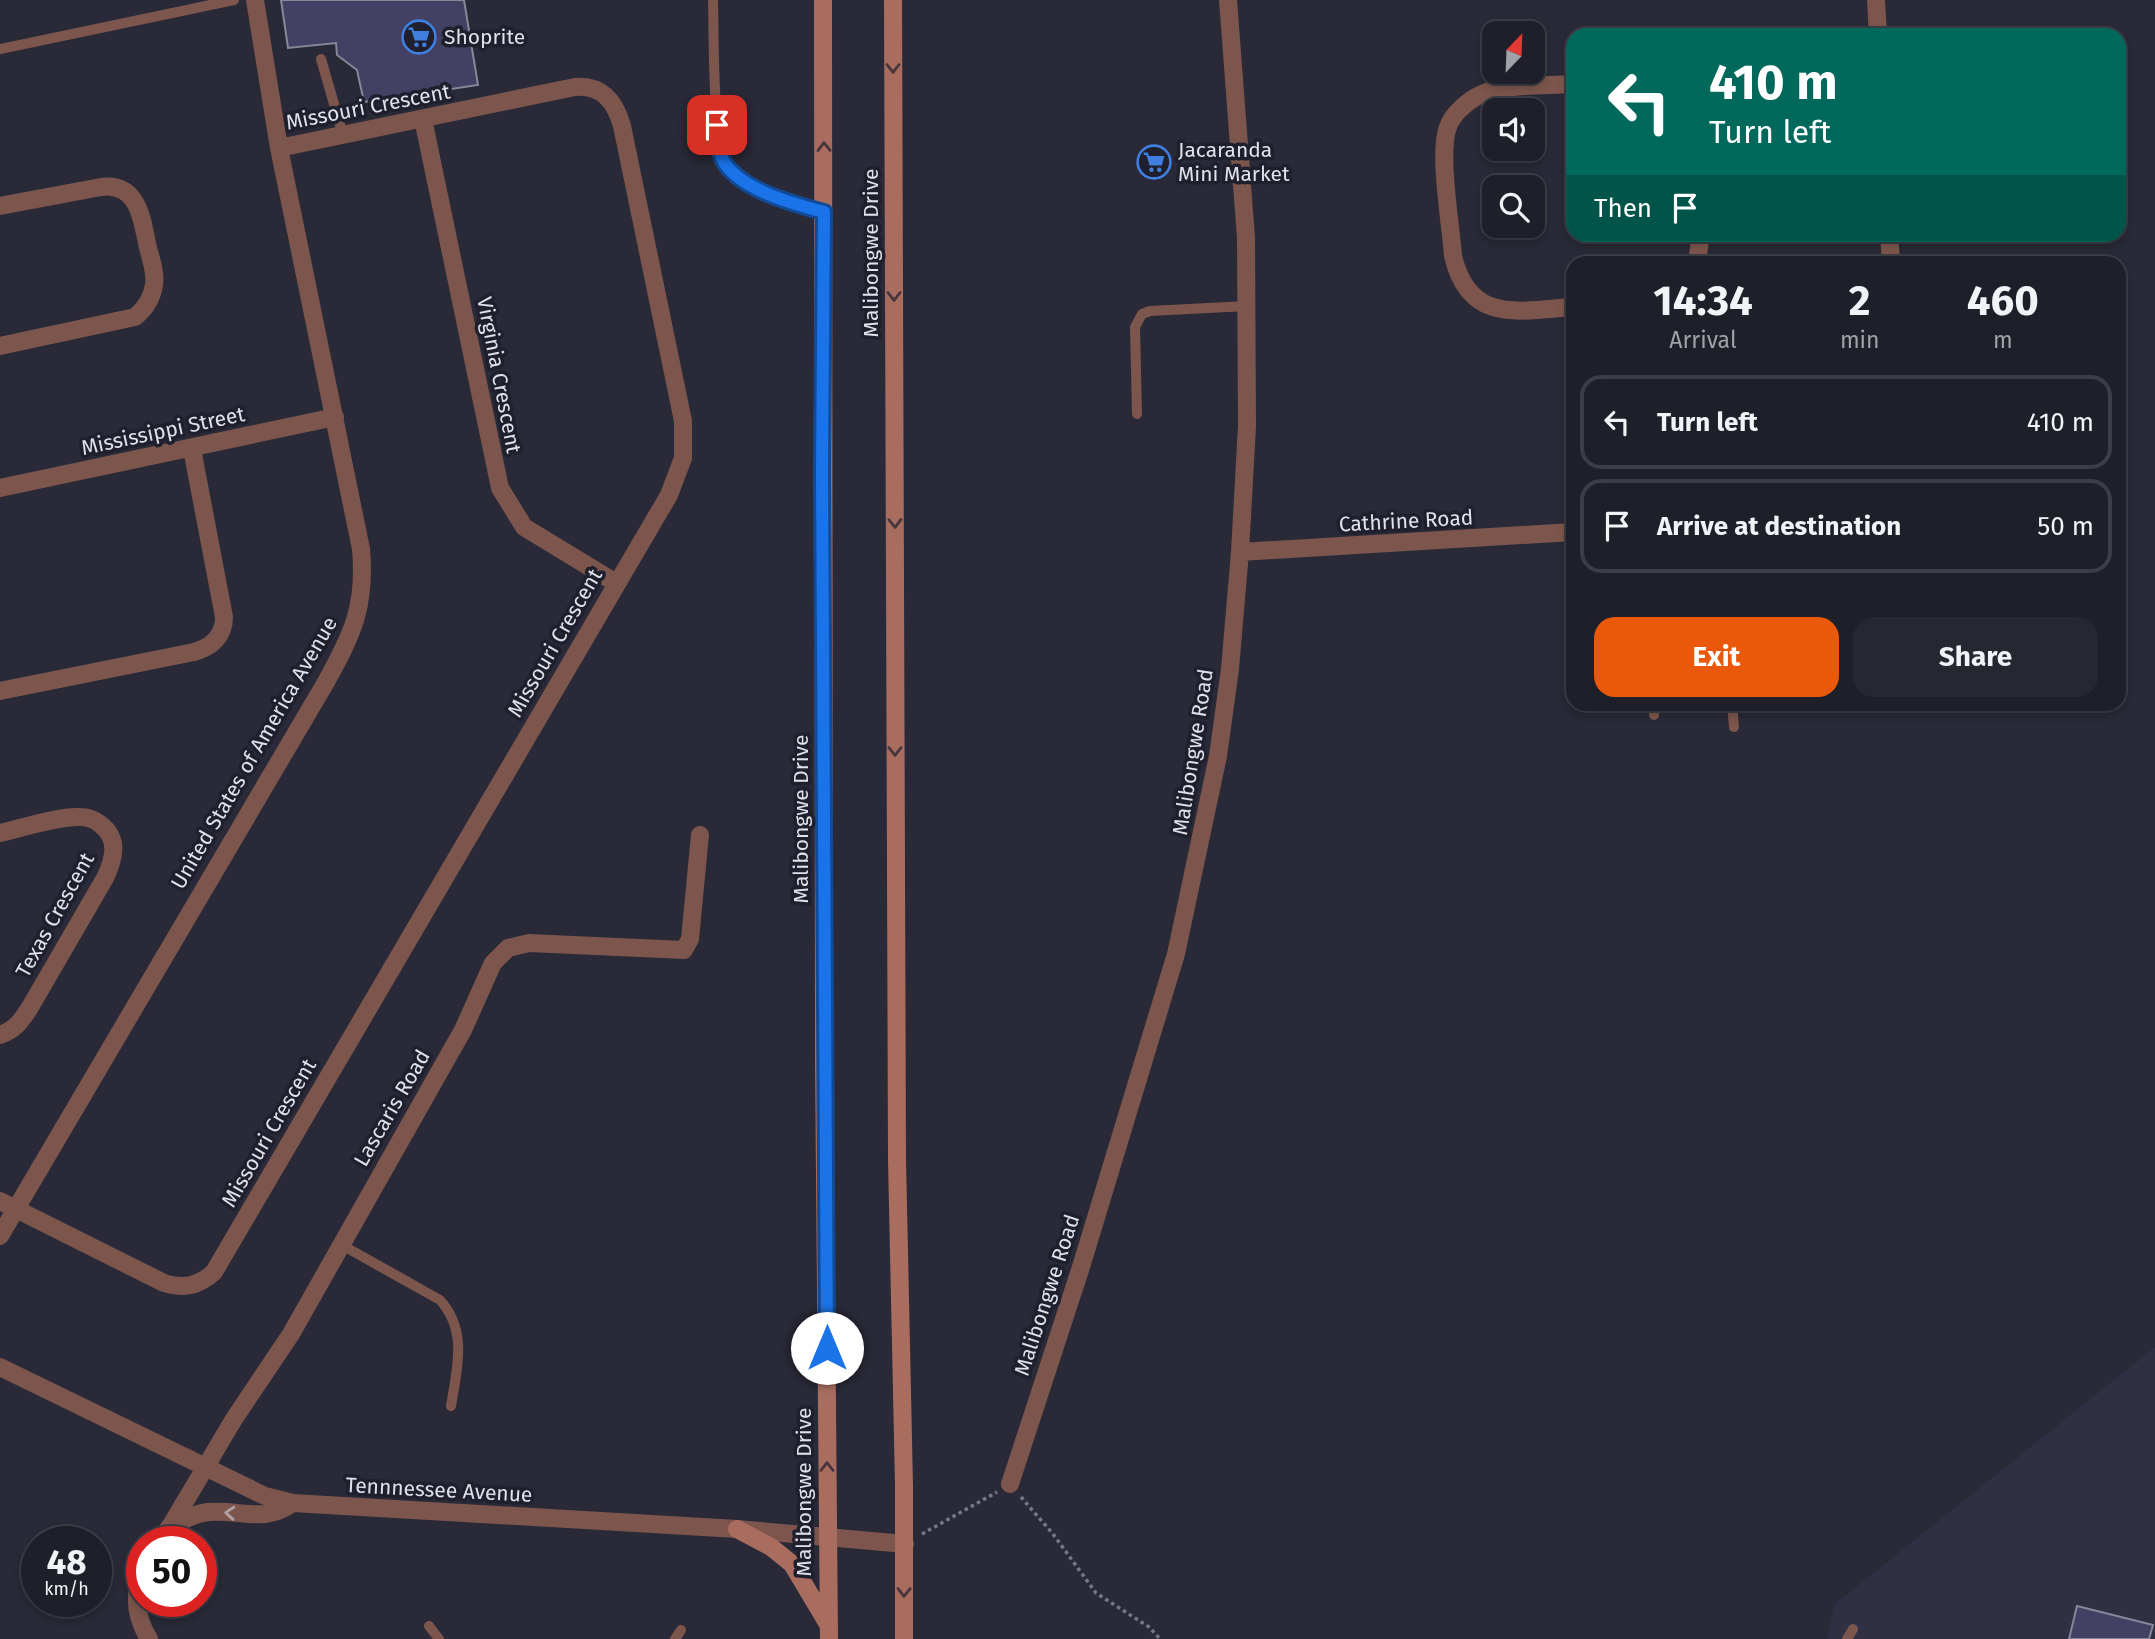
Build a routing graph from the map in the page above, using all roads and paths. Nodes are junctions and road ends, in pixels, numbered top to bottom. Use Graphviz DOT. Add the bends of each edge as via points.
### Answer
graph roads {
  1 [pos="234,0"];
  2 [pos="255,0"];
  3 [pos="713,0"];
  4 [pos="823,0"];
  5 [pos="893,0"];
  6 [pos="1228,0"];
  7 [pos="1875,0"];
  8 [pos="1877,28"];
  9 [pos="0,49"];
  10 [pos="321,59"];
  11 [pos="1566,84"];
  12 [pos="423,119"];
  13 [pos="343,135"];
  14 [pos="279,148"];
  15 [pos="0,206"];
  16 [pos="824,212"];
  17 [pos="1247,306"];
  18 [pos="1566,307"];
  19 [pos="0,345"];
  20 [pos="1137,414"];
  21 [pos="335,417"];
  22 [pos="192,449"];
  23 [pos="0,488"];
  24 [pos="1566,536"];
  25 [pos="1240,552"];
  26 [pos="617,583"];
  27 [pos="0,691"];
  28 [pos="1733,711"];
  29 [pos="1734,727"];
  30 [pos="0,833"];
  31 [pos="700,835"];
  32 [pos="0,1035"];
  33 [pos="8,1205"];
  34 [pos="0,1236"];
  35 [pos="340,1244"];
  36 [pos="0,1367"];
  37 [pos="451,1406"];
  38 [pos="205,1467"];
  39 [pos="1010,1484"];
  40 [pos="293,1503"];
  41 [pos="170,1526"];
  42 [pos="179,1526"];
  43 [pos="737,1529"];
  44 [pos="826,1535"];
  45 [pos="905,1544"];
  46 [pos="139,1617"];
  47 [pos="429,1626"];
  48 [pos="1853,1629"];
  49 [pos="829,1633"];
  50 [pos="149,1639"];
  51 [pos="439,1639"];
  52 [pos="904,1639"];
  53 [pos="1160,1639"];
  54 [pos="1847,1639"];
  1 -- 9 [label="lane"];
  2 -- 14 [label="street, United States of America Avenue"];
  3 -- 16 [label="lane" via="722,157 752,186"];
  16 -- 4 [label="main road, Malibongwe Drive, one-way"];
  5 -- 45 [label="main road, Malibongwe Drive, one-way" via="897,1159"];
  6 -- 17 [label="street, Malibongwe Road" via="1241,146"];
  7 -- 8 [label="street"];
  10 -- 13 [label="lane"];
  11 -- 18 [label="street" via="1502,89 1469,101 1448,126 1444,152 1453,257 1472,297 1502,310"];
  12 -- 13 [label="street, Missouri Crescent"];
  12 -- 26 [label="street, Virginia Crescent" via="500,488 524,527"];
  12 -- 26 [label="street, Missouri Crescent" via="581,86 605,94 617,108 685,440 669,495"];
  13 -- 14 [label="street, Missouri Crescent"];
  14 -- 21 [label="street, United States of America Avenue"];
  15 -- 19 [label="street" via="118,187 139,210 155,278 149,300 135,317"];
  44 -- 16 [label="main road, Malibongwe Drive, one-way"];
  17 -- 20 [label="lane" via="1142,314 1135,327"];
  17 -- 25 [label="street, Malibongwe Road"];
  21 -- 22 [label="street, Mississippi Street"];
  21 -- 33 [label="street, United States of America Avenue" via="362,564 362,594 354,628 326,682"];
  22 -- 23 [label="street, Mississippi Street"];
  22 -- 27 [label="street" via="224,617 215,642 194,652"];
  24 -- 25 [label="street, Cathrine Road"];
  25 -- 39 [label="street, Malibongwe Road" via="1218,756 1176,954"];
  26 -- 33 [label="street, Missouri Crescent" via="214,1272 190,1286 164,1283"];
  28 -- 29 [label="lane"];
  30 -- 32 [label="street, Texas Crescent" via="88,818 111,836 114,855 29,1009 10,1032"];
  31 -- 35 [label="street, Lascaris Road" via="690,939 684,950 529,943 516,944 498,956 463,1030"];
  33 -- 34 [label="street, United States of America Avenue"];
  35 -- 37 [label="lane" via="446,1307 460,1346"];
  35 -- 38 [label="street, Lascaris Road" via="280,1352"];
  36 -- 38 [label="street, Tennnessee Avenue"];
  38 -- 40 [label="street, Tennnessee Avenue" via="265,1496"];
  38 -- 41 [label="street, Lascaris Road"];
  39 -- 45 [label="path"];
  39 -- 53 [label="path" via="1096,1593"];
  40 -- 42 [label="street, one-way" via="259,1516 195,1515"];
  40 -- 43 [label="street, Tennnessee Avenue"];
  43 -- 44 [label="street, Tennnessee Avenue"];
  43 -- 49 [label="main road" via="792,1564"];
  44 -- 45 [label="street, Tennnessee Avenue"];
  44 -- 49 [label="main road, Malibongwe Drive"];
  45 -- 52 [label="main road, Malibongwe Drive, one-way"];
  46 -- 50 [label="street"];
  47 -- 51 [label="lane"];
  48 -- 54 [label="lane"];
}
